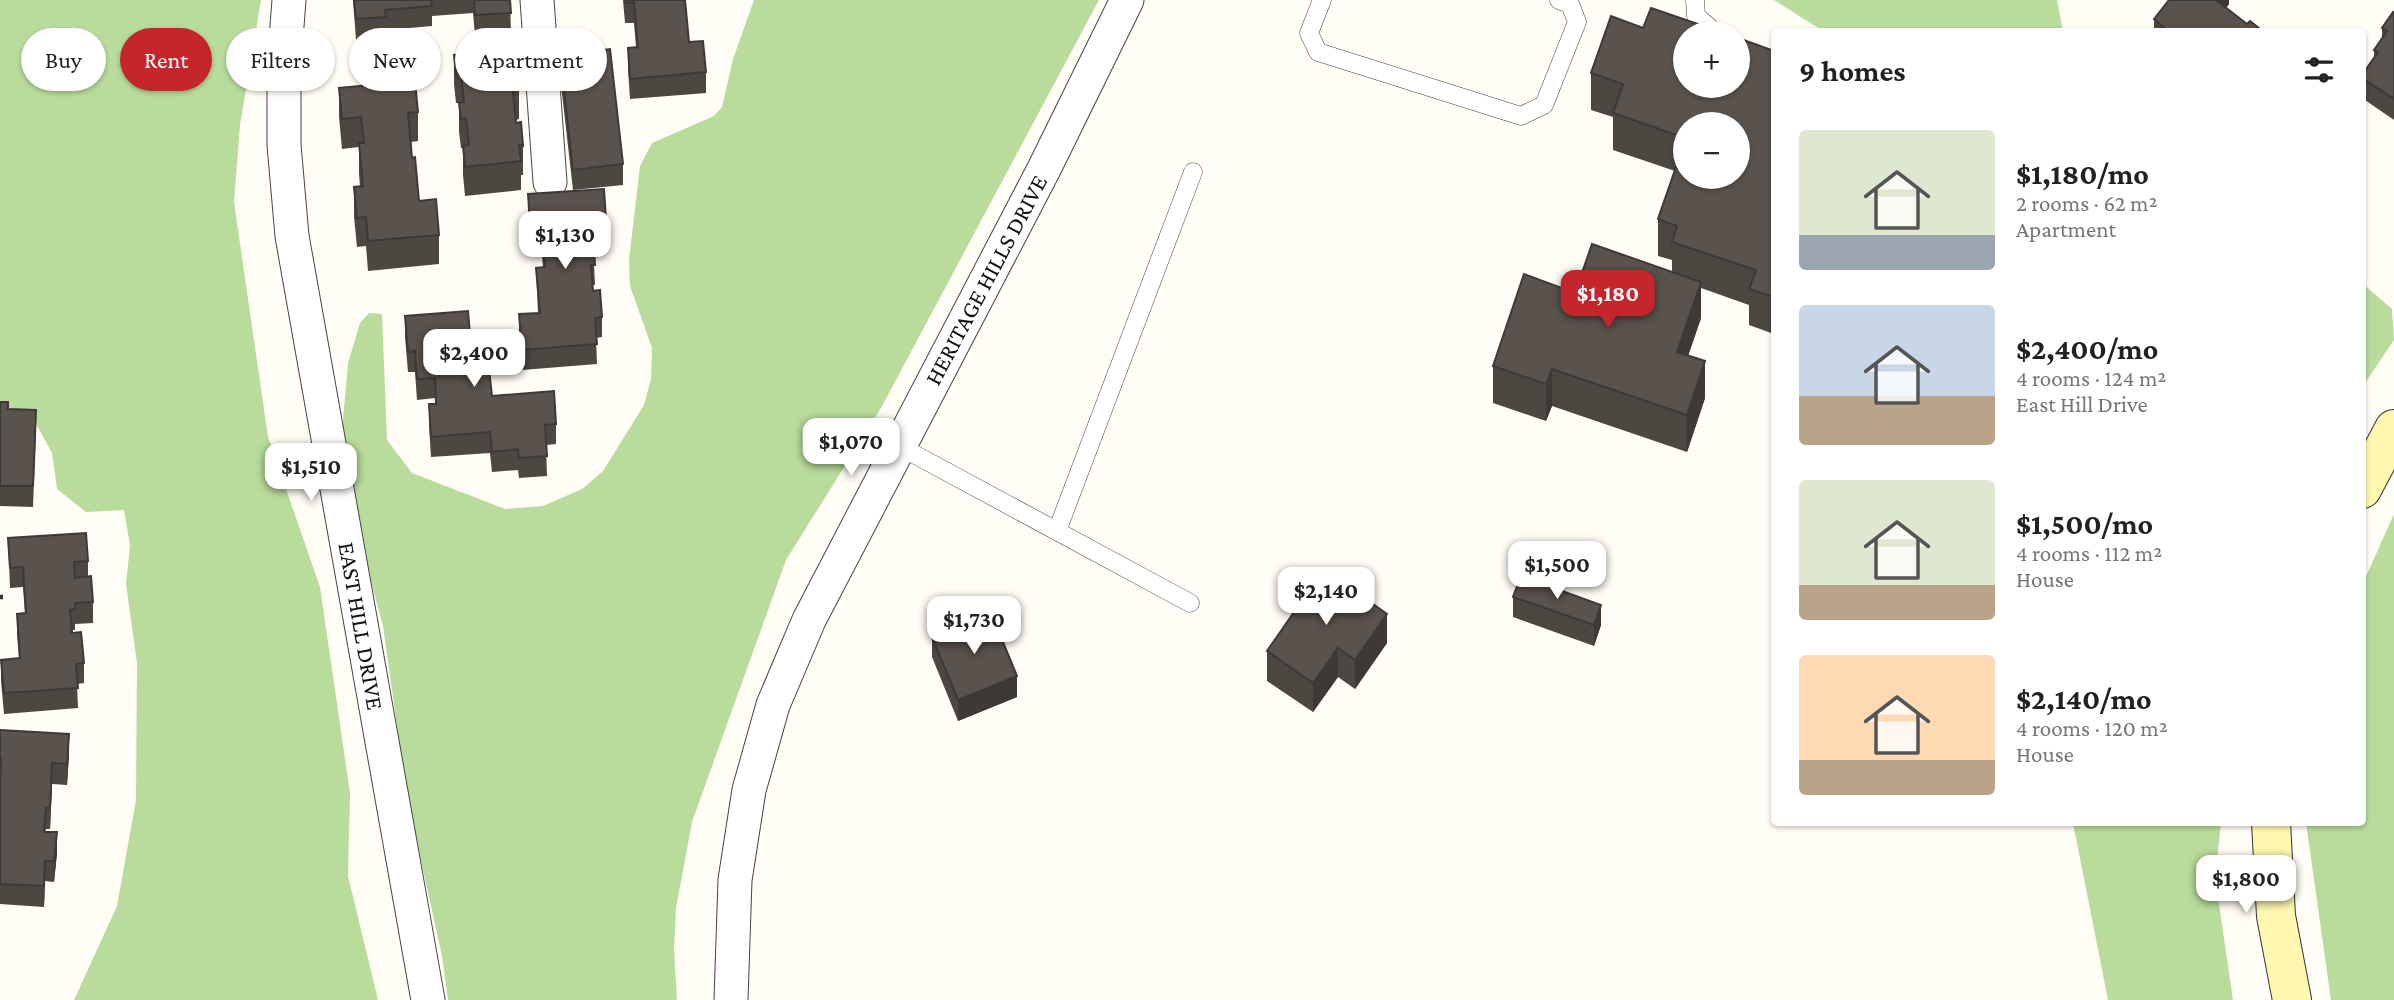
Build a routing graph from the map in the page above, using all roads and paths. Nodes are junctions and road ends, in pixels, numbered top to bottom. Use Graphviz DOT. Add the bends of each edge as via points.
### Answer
graph roads {
  1 [pos="289,0"];
  2 [pos="537,0"];
  3 [pos="1128,0"];
  4 [pos="1322,0"];
  5 [pos="1559,0"];
  6 [pos="1695,0"];
  7 [pos="1702,21"];
  8 [pos="1193,172"];
  9 [pos="550,182"];
  10 [pos="2394,429"];
  11 [pos="899,446"];
  12 [pos="2366,482"];
  13 [pos="1057,531"];
  14 [pos="1190,603"];
  15 [pos="2270,826"];
  16 [pos="428,1000"];
  17 [pos="731,1000"];
  18 [pos="2292,1000"];
  1 -- 16 [label="street, EAST HILL DRIVE" via="285,145 292,236"];
  2 -- 9 [label="street"];
  3 -- 11 [label="street, HERITAGE HILLS DRIVE"];
  4 -- 5 [label="lane" via="1309,33 1318,52 1521,116 1544,105 1577,22 1570,4"];
  6 -- 7 [label="lane" via="1696,16"];
  8 -- 13 [label="lane"];
  10 -- 12 [label="street"];
  11 -- 13 [label="lane"];
  11 -- 17 [label="street, HERITAGE HILLS DRIVE" via="809,620 773,705 749,790 735,880"];
  13 -- 14 [label="lane"];
  15 -- 18 [label="street" via="2276,916"];
}
